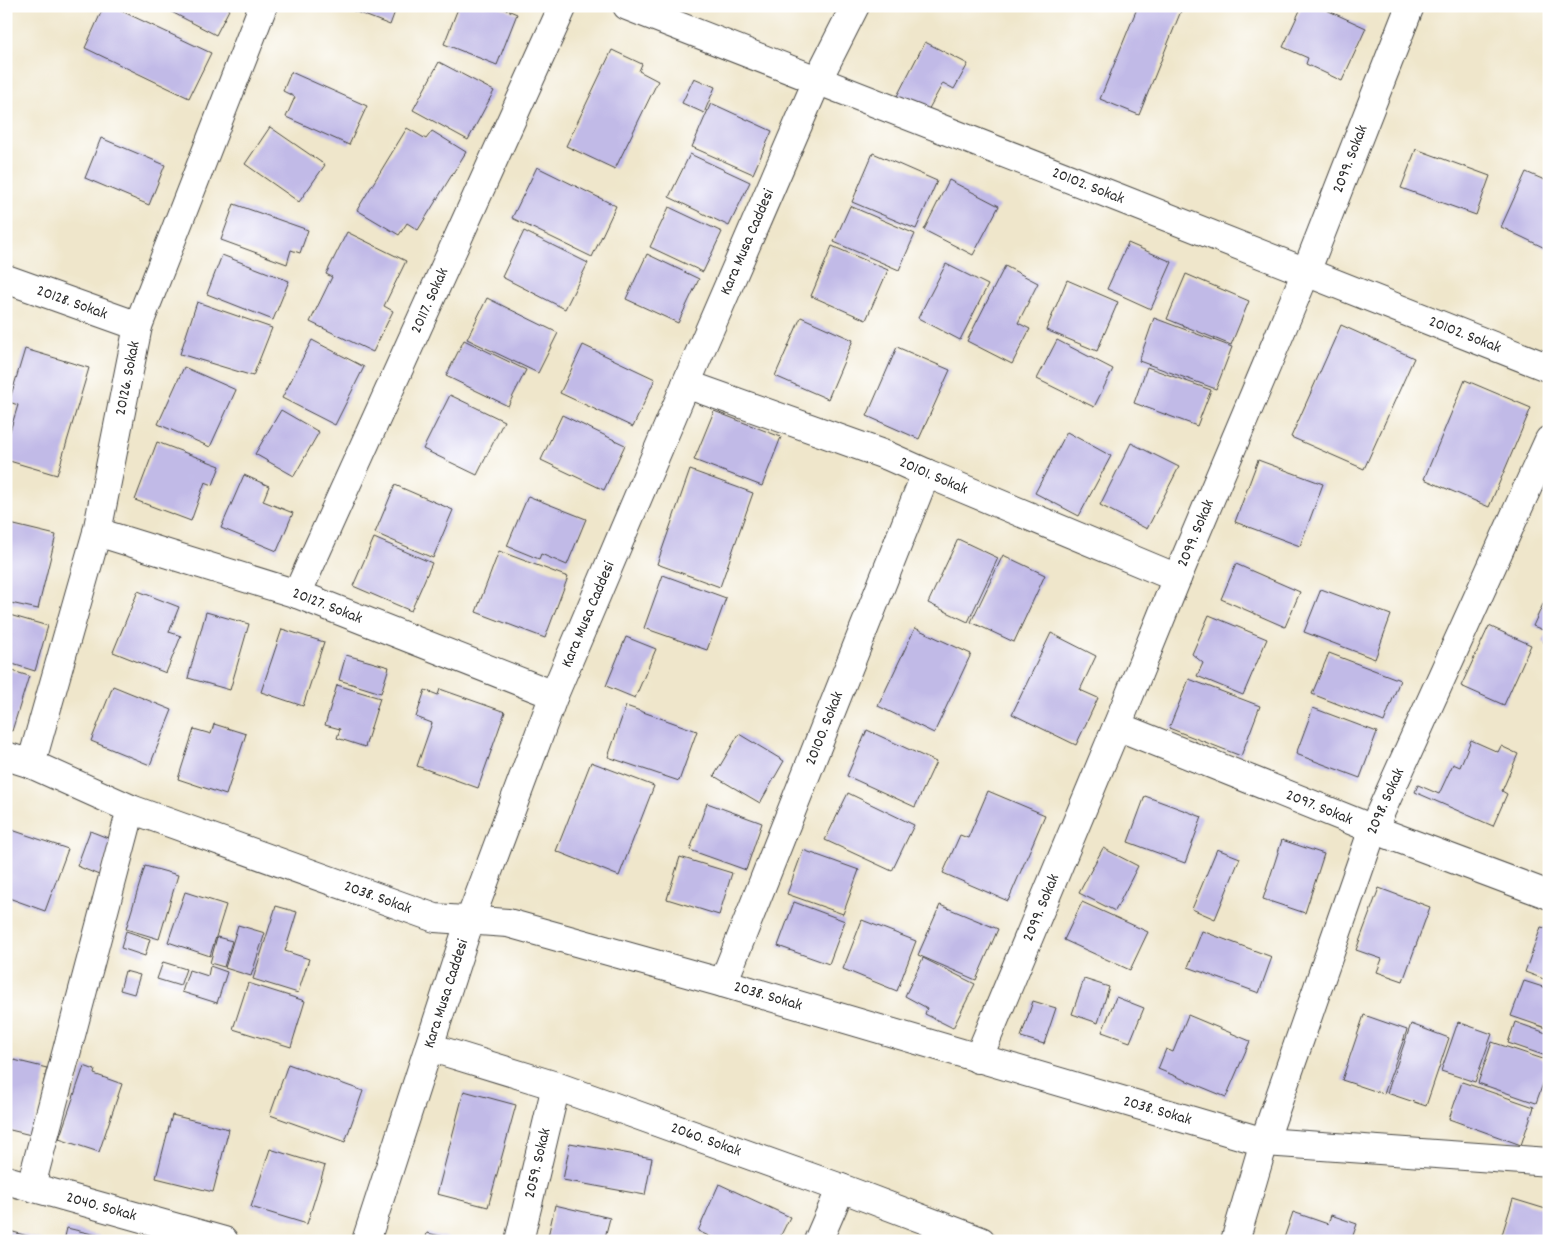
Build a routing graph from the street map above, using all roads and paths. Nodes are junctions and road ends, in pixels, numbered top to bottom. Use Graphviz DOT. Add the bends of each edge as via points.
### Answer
graph roads {
  1 [pos="263,6"];
  2 [pos="563,6"];
  3 [pos="627,6"];
  4 [pos="855,6"];
  5 [pos="1410,6"];
  6 [pos="817,81"];
  7 [pos="1306,272"];
  8 [pos="6,279"];
  9 [pos="138,326"];
  10 [pos="1549,368"];
  11 [pos="686,384"];
  12 [pos="1549,440"];
  13 [pos="926,473"];
  14 [pos="1542,473"];
  15 [pos="97,532"];
  16 [pos="1177,578"];
  17 [pos="297,594"];
  18 [pos="554,695"];
  19 [pos="1117,726"];
  20 [pos="19,760"];
  21 [pos="131,809"];
  22 [pos="1373,829"];
  23 [pos="1549,895"];
  24 [pos="470,920"];
  25 [pos="723,983"];
  26 [pos="429,1047"];
  27 [pos="978,1059"];
  28 [pos="556,1086"];
  29 [pos="1264,1142"];
  30 [pos="1547,1158"];
  31 [pos="18,1183"];
  32 [pos="841,1188"];
  33 [pos="224,1241"];
  34 [pos="366,1241"];
  35 [pos="519,1241"];
  36 [pos="818,1241"];
  37 [pos="981,1241"];
  38 [pos="1235,1241"];
  1 -- 9 [label="street, 20126. Sokak"];
  2 -- 17 [label="street, 20117. Sokak"];
  3 -- 6 [label="street, 20102. Sokak"];
  4 -- 6 [label="street, Kara Musa Caddesi"];
  5 -- 7 [label="street, 2099. Sokak"];
  6 -- 7 [label="street, 20102. Sokak"];
  6 -- 11 [label="street, Kara Musa Caddesi"];
  7 -- 10 [label="street, 20102. Sokak"];
  7 -- 16 [label="street, 2099. Sokak"];
  8 -- 9 [label="street, 20128. Sokak"];
  9 -- 15 [label="street, 20126. Sokak"];
  11 -- 13 [label="street, 20101. Sokak" via="888,456"];
  11 -- 18 [label="street, Kara Musa Caddesi"];
  12 -- 14 [label="street, 2098. Sokak"];
  13 -- 16 [label="street, 20101. Sokak"];
  13 -- 25 [label="street, 20100. Sokak"];
  14 -- 22 [label="street, 2098. Sokak"];
  15 -- 17 [label="street, 20127. Sokak"];
  15 -- 20 [label="street, 20126. Sokak"];
  16 -- 19 [label="street, 2099. Sokak"];
  17 -- 18 [label="street, 20127. Sokak"];
  18 -- 24 [label="street, Kara Musa Caddesi"];
  19 -- 22 [label="street, 2097. Sokak"];
  19 -- 27 [label="street, 2099. Sokak"];
  20 -- 21 [label="street, 2038. Sokak"];
  21 -- 24 [label="street, 2038. Sokak" via="435,918"];
  21 -- 31 [label="street"];
  22 -- 23 [label="street, 2097. Sokak"];
  22 -- 29 [label="street, 2098. Sokak"];
  24 -- 25 [label="street, 2038. Sokak" via="508,923"];
  24 -- 26 [label="street, Kara Musa Caddesi"];
  25 -- 27 [label="street, 2038. Sokak"];
  26 -- 28 [label="street, 2060. Sokak"];
  26 -- 34 [label="street, Kara Musa Caddesi"];
  27 -- 29 [label="street, 2038. Sokak"];
  28 -- 32 [label="street, 2060. Sokak"];
  28 -- 35 [label="street, 2059. Sokak"];
  29 -- 30 [label="street, 2038. Sokak"];
  29 -- 38 [label="street, 2098. Sokak"];
  31 -- 33 [label="street, 2040. Sokak"];
  32 -- 36 [label="street"];
  32 -- 37 [label="street, 2060. Sokak"];
}
